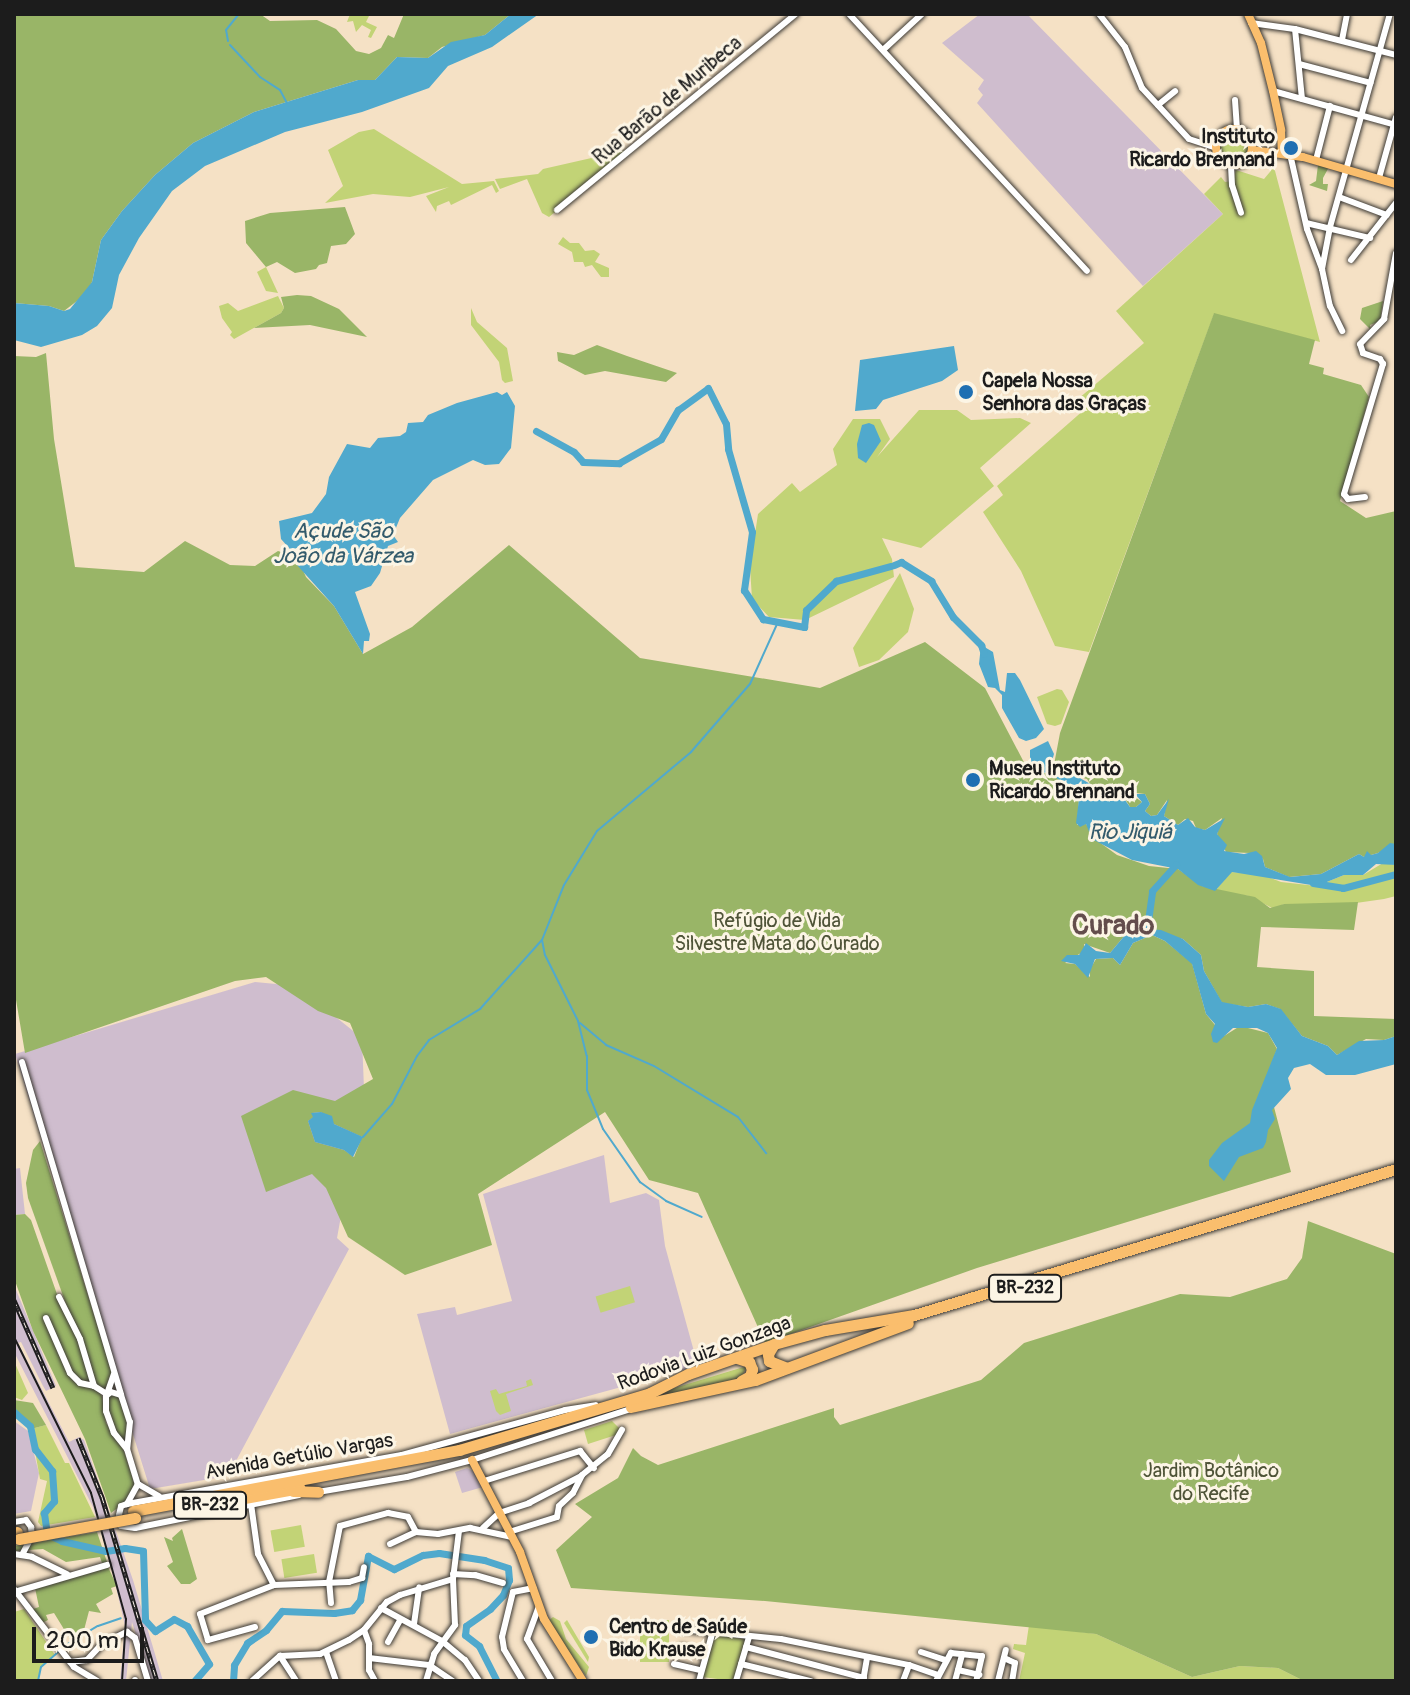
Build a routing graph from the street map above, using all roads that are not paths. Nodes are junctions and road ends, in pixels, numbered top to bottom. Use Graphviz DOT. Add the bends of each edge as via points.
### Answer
graph roads {
  1 [pos="796,14"];
  2 [pos="849,14"];
  3 [pos="922,14"];
  4 [pos="1099,14"];
  5 [pos="1390,14"];
  6 [pos="1347,15"];
  7 [pos="1250,19"];
  8 [pos="1295,29"];
  9 [pos="1342,40"];
  10 [pos="883,50"];
  11 [pos="1380,50"];
  12 [pos="1396,55"];
  13 [pos="1299,64"];
  14 [pos="1371,83"];
  15 [pos="1175,91"];
  16 [pos="1273,91"];
  17 [pos="1302,99"];
  18 [pos="1235,100"];
  19 [pos="1158,105"];
  20 [pos="1330,106"];
  21 [pos="1362,115"];
  22 [pos="1395,122"];
  23 [pos="1237,129"];
  24 [pos="1281,139"];
  25 [pos="1252,147"];
  26 [pos="1216,148"];
  27 [pos="1272,149"];
  28 [pos="1285,153"];
  29 [pos="1316,160"];
  30 [pos="1231,166"];
  31 [pos="1346,168"];
  32 [pos="1379,178"];
  33 [pos="1396,184"];
  34 [pos="1339,197"];
  35 [pos="1396,203"];
  36 [pos="557,210"];
  37 [pos="1241,213"];
  38 [pos="1387,215"];
  39 [pos="1306,223"];
  40 [pos="1330,227"];
  41 [pos="1370,238"];
  42 [pos="1396,253"];
  43 [pos="1351,260"];
  44 [pos="1322,269"];
  45 [pos="1087,271"];
  46 [pos="1396,310"];
  47 [pos="1386,311"];
  48 [pos="1342,331"];
  49 [pos="1365,497"];
  50 [pos="22,1062"];
  51 [pos="1396,1169"];
  52 [pos="1396,1175"];
  53 [pos="59,1297"];
  54 [pos="46,1318"];
  55 [pos="774,1344"];
  56 [pos="733,1358"];
  57 [pos="788,1368"];
  58 [pos="114,1374"];
  59 [pos="737,1383"];
  60 [pos="94,1386"];
  61 [pos="107,1394"];
  62 [pos="121,1395"];
  63 [pos="654,1400"];
  64 [pos="616,1404"];
  65 [pos="622,1430"];
  66 [pos="127,1449"];
  67 [pos="472,1460"];
  68 [pos="594,1468"];
  69 [pos="317,1469"];
  70 [pos="582,1475"];
  71 [pos="484,1481"];
  72 [pos="138,1484"];
  73 [pos="262,1487"];
  74 [pos="285,1491"];
  75 [pos="318,1492"];
  76 [pos="162,1497"];
  77 [pos="251,1504"];
  78 [pos="132,1511"];
  79 [pos="499,1513"];
  80 [pos="483,1528"];
  81 [pos="459,1531"];
  82 [pos="416,1532"];
  83 [pos="16,1533"];
  84 [pos="510,1535"];
  85 [pos="390,1544"];
  86 [pos="18,1554"];
  87 [pos="107,1565"];
  88 [pos="364,1567"];
  89 [pos="67,1574"];
  90 [pos="453,1576"];
  91 [pos="329,1582"];
  92 [pos="503,1583"];
  93 [pos="274,1585"];
  94 [pos="419,1587"];
  95 [pos="534,1588"];
  96 [pos="16,1590"];
  97 [pos="331,1603"];
  98 [pos="539,1606"];
  99 [pos="381,1608"];
  100 [pos="532,1619"];
  101 [pos="544,1619"];
  102 [pos="400,1620"];
  103 [pos="414,1624"];
  104 [pos="255,1627"];
  105 [pos="681,1629"];
  106 [pos="364,1630"];
  107 [pos="713,1631"];
  108 [pos="749,1637"];
  109 [pos="442,1641"];
  110 [pos="388,1642"];
  111 [pos="284,1643"];
  112 [pos="682,1647"];
  113 [pos="746,1647"];
  114 [pos="326,1652"];
  115 [pos="921,1652"];
  116 [pos="290,1654"];
  117 [pos="962,1654"];
  118 [pos="280,1656"];
  119 [pos="705,1656"];
  120 [pos="948,1656"];
  121 [pos="369,1658"];
  122 [pos="867,1658"];
  123 [pos="70,1662"];
  124 [pos="741,1664"];
  125 [pos="429,1665"];
  126 [pos="909,1665"];
  127 [pos="701,1670"];
  128 [pos="958,1670"];
  129 [pos="679,1675"];
  130 [pos="784,1678"];
  131 [pos="937,1678"];
  132 [pos="977,1678"];
  133 [pos="864,1679"];
  134 [pos="97,1681"];
  135 [pos="148,1681"];
  136 [pos="252,1681"];
  137 [pos="296,1681"];
  138 [pos="336,1681"];
  139 [pos="375,1681"];
  140 [pos="426,1681"];
  141 [pos="453,1681"];
  142 [pos="479,1681"];
  143 [pos="523,1681"];
  144 [pos="552,1681"];
  145 [pos="583,1681"];
  146 [pos="699,1681"];
  147 [pos="736,1681"];
  148 [pos="811,1681"];
  149 [pos="903,1681"];
  150 [pos="955,1681"];
  151 [pos="998,1681"];
  152 [pos="1012,1681"];
  1 -- 36 [label="street, Rua Barão de Muribeca"];
  2 -- 10 [label="street"];
  3 -- 10 [label="street"];
  4 -- 19 [label="street" via="1125,47 1138,83"];
  5 -- 11 [label="street"];
  6 -- 9 [label="street"];
  7 -- 8 [label="street"];
  7 -- 16 [label="main road"];
  8 -- 9 [label="street"];
  8 -- 13 [label="street"];
  9 -- 11 [label="street"];
  10 -- 45 [label="street"];
  11 -- 12 [label="street"];
  11 -- 14 [label="street"];
  13 -- 14 [label="street"];
  13 -- 17 [label="street"];
  14 -- 21 [label="street"];
  15 -- 19 [label="street"];
  16 -- 17 [label="street"];
  16 -- 24 [label="main road"];
  17 -- 20 [label="street"];
  18 -- 23 [label="street"];
  19 -- 26 [label="street" via="1189,139"];
  20 -- 21 [label="street"];
  20 -- 29 [label="street"];
  21 -- 22 [label="street"];
  21 -- 31 [label="street"];
  22 -- 32 [label="street"];
  23 -- 25 [label="main road" via="1247,134"];
  23 -- 26 [label="main road" via="1223,133"];
  24 -- 27 [label="main road"];
  24 -- 28 [label="main road"];
  25 -- 27 [label="main road"];
  25 -- 28 [label="main road"];
  25 -- 30 [label="main road" via="1245,162"];
  26 -- 30 [label="main road" via="1219,158"];
  27 -- 28 [label="main road"];
  28 -- 29 [label="main road"];
  28 -- 39 [label="street"];
  29 -- 31 [label="main road"];
  30 -- 37 [label="street"];
  31 -- 32 [label="main road"];
  31 -- 34 [label="street"];
  32 -- 33 [label="main road"];
  34 -- 38 [label="street"];
  34 -- 40 [label="street"];
  35 -- 38 [label="street"];
  38 -- 41 [label="street"];
  39 -- 40 [label="street"];
  39 -- 44 [label="street"];
  40 -- 41 [label="street"];
  40 -- 44 [label="street"];
  41 -- 43 [label="street"];
  42 -- 47 [label="street"];
  44 -- 48 [label="street"];
  46 -- 47 [label="street"];
  47 -- 49 [label="street" via="1382,323 1360,344 1363,353 1383,364 1344,494 1348,499"];
  50 -- 58 [label="street"];
  51 -- 55 [label="highway, Rodovia Luiz Gonzaga / BR-232" via="914,1315"];
  52 -- 57 [label="highway, Rodovia Luiz Gonzaga / BR-232" via="917,1321"];
  53 -- 60 [label="street" via="80,1339"];
  54 -- 60 [label="street" via="70,1373 80,1383"];
  55 -- 56 [label="highway, Rodovia Luiz Gonzaga / BR-232"];
  55 -- 57 [label="highway" via="769,1361"];
  56 -- 59 [label="highway" via="749,1362 752,1369"];
  56 -- 64 [label="highway, Rodovia Luiz Gonzaga / BR-232"];
  57 -- 59 [label="highway, Rodovia Luiz Gonzaga / BR-232"];
  58 -- 61 [label="street"];
  58 -- 62 [label="street"];
  59 -- 63 [label="highway, Rodovia Luiz Gonzaga / BR-232"];
  60 -- 61 [label="street"];
  61 -- 62 [label="street"];
  61 -- 66 [label="street" via="110,1422"];
  62 -- 66 [label="street" via="130,1424"];
  63 -- 67 [label="street, Avenida Getúlio Vargas"];
  63 -- 74 [label="highway, Rodovia Luiz Gonzaga / BR-232" via="463,1457"];
  64 -- 69 [label="street, Avenida Getúlio Vargas" via="577,1407 402,1455"];
  64 -- 73 [label="highway, Rodovia Luiz Gonzaga / BR-232" via="435,1456"];
  65 -- 68 [label="street"];
  66 -- 72 [label="street"];
  67 -- 71 [label="main road"];
  67 -- 75 [label="street, Avenida Getúlio Vargas"];
  68 -- 70 [label="street"];
  68 -- 71 [label="street" via="582,1451"];
  69 -- 73 [label="highway"];
  69 -- 76 [label="street, Avenida Getúlio Vargas"];
  70 -- 79 [label="street"];
  70 -- 84 [label="street" via="557,1517"];
  71 -- 79 [label="main road"];
  72 -- 76 [label="street"];
  72 -- 78 [label="street"];
  73 -- 78 [label="highway, Rodovia Luiz Gonzaga / BR-232"];
  74 -- 75 [label="highway"];
  74 -- 78 [label="highway, Rodovia Luiz Gonzaga / BR-232"];
  75 -- 77 [label="street, Avenida Getúlio Vargas"];
  76 -- 78 [label="street, Avenida Getúlio Vargas"];
  77 -- 78 [label="street, Avenida Getúlio Vargas" via="129,1529 121,1526 120,1509"];
  77 -- 93 [label="street" via="258,1554"];
  78 -- 83 [label="highway, Rodovia Luiz Gonzaga / BR-232"];
  79 -- 80 [label="street"];
  79 -- 84 [label="main road"];
  80 -- 81 [label="street"];
  80 -- 84 [label="street"];
  81 -- 82 [label="street"];
  81 -- 90 [label="street"];
  82 -- 85 [label="street"];
  82 -- 91 [label="street" via="408,1517 388,1513 340,1526"];
  83 -- 86 [label="street" via="26,1520 32,1536"];
  84 -- 95 [label="main road"];
  86 -- 89 [label="street"];
  87 -- 89 [label="street"];
  88 -- 91 [label="street" via="362,1578"];
  89 -- 96 [label="street"];
  90 -- 92 [label="street" via="475,1575"];
  90 -- 94 [label="street"];
  90 -- 109 [label="street" via="455,1623"];
  91 -- 93 [label="street"];
  91 -- 97 [label="street"];
  93 -- 104 [label="street" via="200,1614 208,1640"];
  94 -- 99 [label="street"];
  94 -- 103 [label="street"];
  95 -- 98 [label="main road"];
  95 -- 143 [label="street" via="513,1592 503,1644"];
  96 -- 123 [label="street"];
  98 -- 100 [label="street"];
  98 -- 101 [label="main road"];
  99 -- 102 [label="street"];
  99 -- 106 [label="street"];
  100 -- 101 [label="street"];
  100 -- 144 [label="street" via="528,1642"];
  101 -- 145 [label="main road"];
  102 -- 103 [label="street"];
  102 -- 110 [label="street"];
  103 -- 109 [label="street"];
  105 -- 107 [label="street"];
  106 -- 114 [label="street"];
  106 -- 121 [label="street"];
  107 -- 108 [label="street"];
  107 -- 119 [label="street"];
  108 -- 113 [label="street"];
  108 -- 122 [label="street"];
  109 -- 125 [label="street"];
  109 -- 142 [label="street"];
  111 -- 116 [label="street"];
  112 -- 119 [label="street"];
  113 -- 124 [label="street"];
  113 -- 133 [label="street"];
  114 -- 116 [label="street"];
  114 -- 138 [label="street"];
  115 -- 120 [label="street"];
  116 -- 118 [label="street"];
  117 -- 120 [label="street"];
  117 -- 128 [label="street"];
  117 -- 132 [label="street" via="982,1656"];
  118 -- 136 [label="street"];
  118 -- 137 [label="street"];
  119 -- 127 [label="street"];
  120 -- 131 [label="street"];
  121 -- 125 [label="street"];
  121 -- 139 [label="street"];
  122 -- 126 [label="street"];
  122 -- 133 [label="street"];
  123 -- 134 [label="street"];
  123 -- 135 [label="street" via="87,1660 102,1644 127,1632 135,1638"];
  124 -- 130 [label="street"];
  124 -- 147 [label="street"];
  125 -- 140 [label="street"];
  125 -- 141 [label="street"];
  126 -- 131 [label="street"];
  126 -- 149 [label="street"];
  127 -- 129 [label="street" via="678,1664"];
  127 -- 146 [label="street"];
  128 -- 132 [label="street"];
  128 -- 150 [label="street"];
  130 -- 148 [label="street"];
  151 -- 152 [label="street" via="1005,1654 1015,1663"];
}
